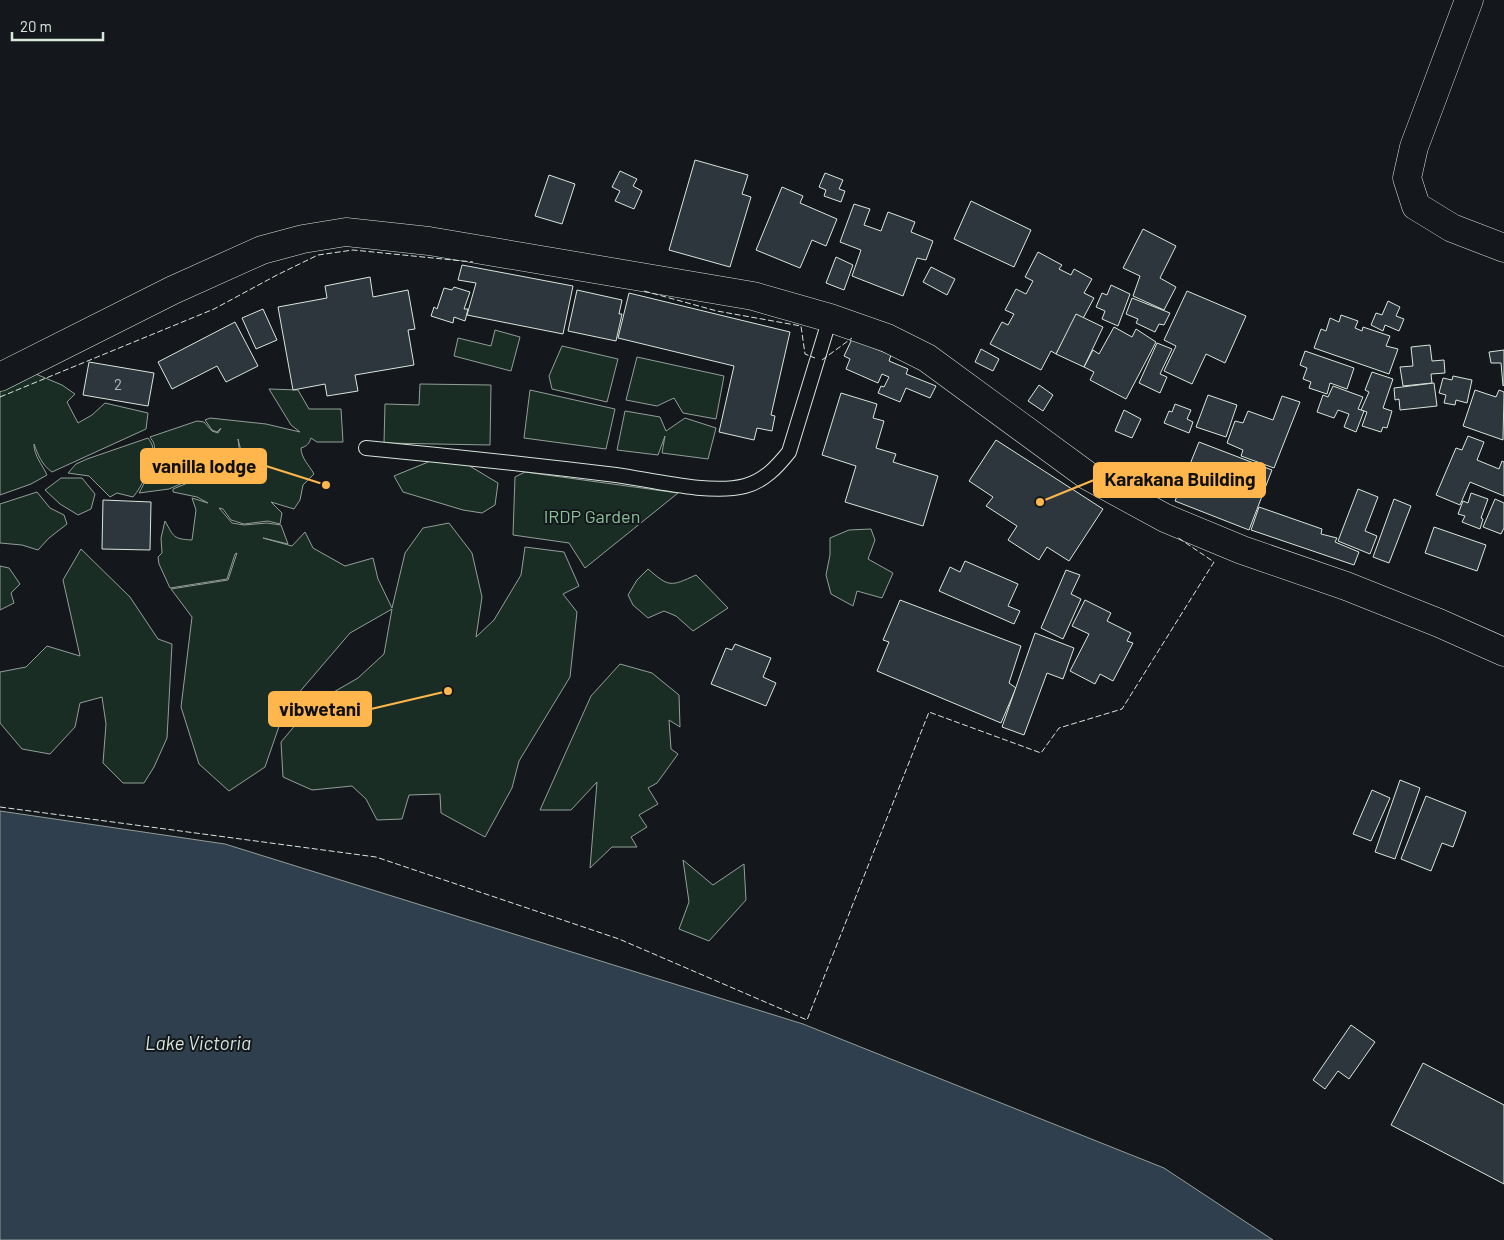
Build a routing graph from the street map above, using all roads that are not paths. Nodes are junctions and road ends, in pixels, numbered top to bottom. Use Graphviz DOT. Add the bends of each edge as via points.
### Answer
graph roads {
  1 [pos="1469,0"];
  2 [pos="1504,248"];
  3 [pos="830,318"];
  4 [pos="0,377"];
  5 [pos="366,448"];
  6 [pos="1504,652"];
  1 -- 2 [label="street" via="1414,147 1408,178 1416,206 1452,228"];
  3 -- 4 [label="street" via="754,296 439,243 346,232 262,250 173,290"];
  3 -- 5 [label="lane" via="789,452 777,467 745,486 694,487 511,462"];
  3 -- 6 [label="street" via="887,338 927,358 1088,476 1165,518 1242,550 1346,586"];
}
